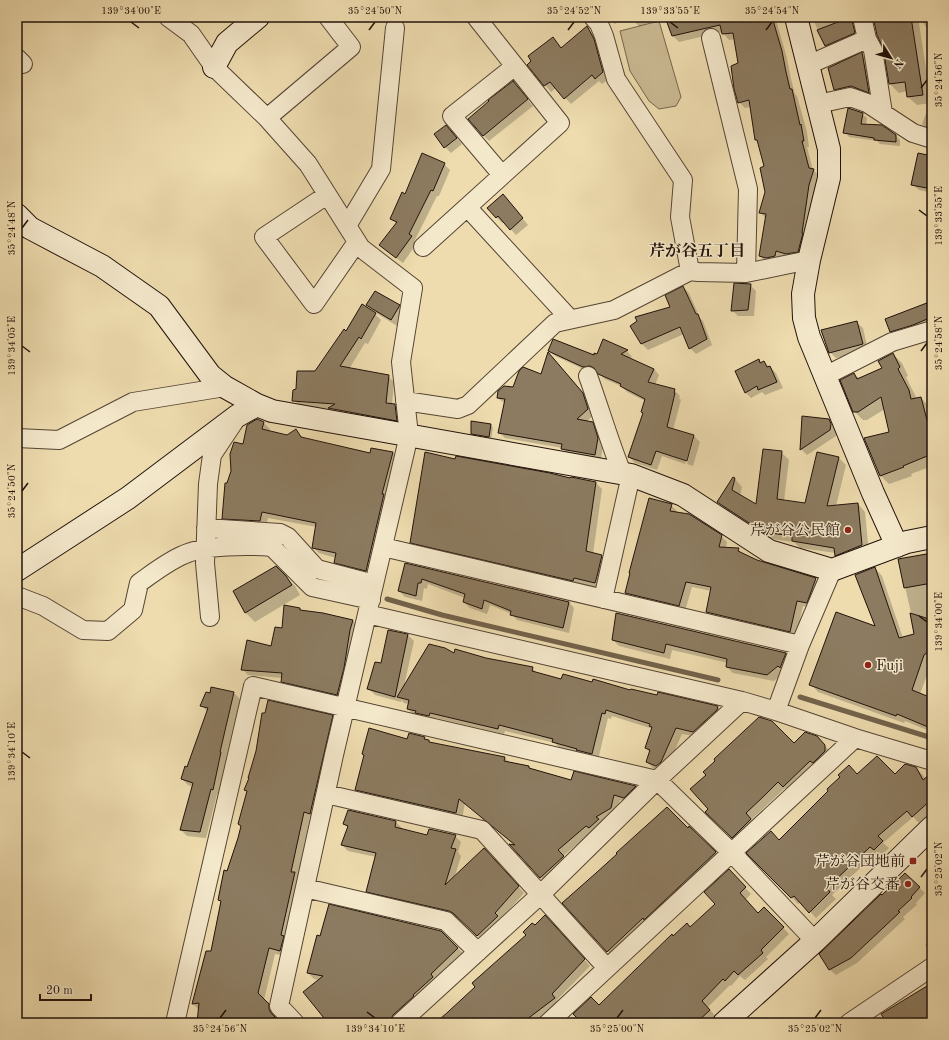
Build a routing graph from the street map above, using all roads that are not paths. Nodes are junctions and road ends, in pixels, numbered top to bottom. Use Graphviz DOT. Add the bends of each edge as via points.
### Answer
graph roads {
  1 [pos="168,17"];
  2 [pos="258,17"];
  3 [pos="328,17"];
  4 [pos="476,17"];
  5 [pos="592,17"];
  6 [pos="796,17"];
  7 [pos="862,17"];
  8 [pos="395,28"];
  9 [pos="711,38"];
  10 [pos="866,39"];
  11 [pos="808,64"];
  12 [pos="515,66"];
  13 [pos="214,67"];
  14 [pos="818,104"];
  15 [pos="883,113"];
  16 [pos="267,118"];
  17 [pos="932,139"];
  18 [pos="502,175"];
  19 [pos="327,195"];
  20 [pos="467,207"];
  21 [pos="17,215"];
  22 [pos="347,226"];
  23 [pos="357,242"];
  24 [pos="423,246"];
  25 [pos="809,260"];
  26 [pos="690,271"];
  27 [pos="746,273"];
  28 [pos="570,319"];
  29 [pos="932,330"];
  30 [pos="588,376"];
  31 [pos="825,376"];
  32 [pos="225,387"];
  33 [pos="405,401"];
  34 [pos="257,405"];
  35 [pos="237,416"];
  36 [pos="409,435"];
  37 [pos="17,438"];
  38 [pos="627,474"];
  39 [pos="206,528"];
  40 [pos="932,537"];
  41 [pos="276,540"];
  42 [pos="898,546"];
  43 [pos="383,547"];
  44 [pos="206,549"];
  45 [pos="17,570"];
  46 [pos="317,570"];
  47 [pos="832,570"];
  48 [pos="312,587"];
  49 [pos="17,596"];
  50 [pos="371,599"];
  51 [pos="603,599"];
  52 [pos="210,617"];
  53 [pos="800,645"];
  54 [pos="742,701"];
  55 [pos="345,708"];
  56 [pos="776,711"];
  57 [pos="855,738"];
  58 [pos="932,762"];
  59 [pos="657,780"];
  60 [pos="326,794"];
  61 [pos="932,827"];
  62 [pos="732,853"];
  63 [pos="305,888"];
  64 [pos="540,895"];
  65 [pos="815,941"];
  66 [pos="478,952"];
  67 [pos="932,967"];
  68 [pos="608,968"];
  69 [pos="175,1023"];
  70 [pos="295,1023"];
  71 [pos="400,1023"];
  72 [pos="548,1023"];
  73 [pos="724,1023"];
  74 [pos="849,1023"];
  1 -- 13 [label="street" via="191,34"];
  2 -- 13 [label="street" via="227,43"];
  3 -- 16 [label="street" via="351,47"];
  4 -- 12 [label="street"];
  5 -- 26 [label="street" via="599,24 604,36 616,79 683,180 680,217"];
  6 -- 11 [label="street"];
  7 -- 10 [label="street"];
  8 -- 22 [label="street" via="381,169"];
  9 -- 27 [label="street" via="748,189"];
  10 -- 11 [label="street"];
  10 -- 15 [label="street" via="873,50"];
  11 -- 14 [label="street"];
  12 -- 18 [label="street" via="560,123"];
  12 -- 18 [label="street" via="452,116"];
  13 -- 16 [label="street"];
  14 -- 15 [label="street" via="850,97 867,103"];
  14 -- 25 [label="street" via="829,149 829,178"];
  15 -- 17 [label="street" via="912,133"];
  16 -- 19 [label="street" via="308,164"];
  18 -- 20 [label="street"];
  19 -- 22 [label="street"];
  19 -- 23 [label="street" via="264,237 314,304"];
  20 -- 24 [label="street"];
  20 -- 28 [label="street"];
  21 -- 32 [label="street" via="30,228 102,266 159,306 210,375"];
  22 -- 23 [label="street"];
  23 -- 33 [label="street" via="361,248 413,288 401,362"];
  25 -- 27 [label="street"];
  25 -- 31 [label="street" via="803,294 804,318"];
  26 -- 27 [label="street"];
  26 -- 28 [label="street" via="614,310"];
  28 -- 33 [label="street" via="555,323 468,405 458,409"];
  29 -- 31 [label="street" via="892,342"];
  30 -- 38 [label="street" via="609,440"];
  31 -- 42 [label="street" via="872,493"];
  32 -- 34 [label="street"];
  32 -- 37 [label="street" via="133,402 59,440"];
  33 -- 36 [label="street"];
  34 -- 35 [label="street"];
  34 -- 36 [label="street" via="272,411"];
  35 -- 39 [label="street" via="212,455"];
  35 -- 45 [label="street" via="128,498"];
  36 -- 38 [label="street"];
  36 -- 43 [label="street"];
  38 -- 47 [label="street" via="683,495 770,551"];
  38 -- 51 [label="street"];
  39 -- 41 [label="street"];
  39 -- 44 [label="street"];
  40 -- 42 [label="street"];
  41 -- 44 [label="street"];
  41 -- 46 [label="street" via="288,536"];
  41 -- 48 [label="street"];
  42 -- 47 [label="street"];
  43 -- 50 [label="street"];
  43 -- 51 [label="street"];
  44 -- 49 [label="street" via="184,554 139,583 133,610 108,631 83,630 43,606"];
  44 -- 52 [label="street"];
  46 -- 48 [label="street"];
  46 -- 50 [label="street"];
  47 -- 53 [label="street"];
  48 -- 50 [label="street"];
  50 -- 54 [label="street"];
  50 -- 55 [label="street"];
  51 -- 53 [label="street"];
  53 -- 56 [label="street"];
  54 -- 56 [label="street"];
  54 -- 59 [label="street"];
  55 -- 59 [label="street"];
  55 -- 60 [label="street"];
  55 -- 69 [label="street" via="253,686"];
  56 -- 57 [label="street"];
  57 -- 58 [label="street"];
  57 -- 62 [label="street"];
  59 -- 62 [label="street"];
  59 -- 64 [label="street"];
  60 -- 63 [label="street"];
  60 -- 64 [label="street" via="482,830"];
  61 -- 65 [label="street"];
  62 -- 65 [label="street"];
  62 -- 68 [label="street"];
  63 -- 66 [label="street" via="446,921"];
  63 -- 70 [label="street" via="279,1006"];
  64 -- 66 [label="street"];
  64 -- 68 [label="street"];
  65 -- 73 [label="street"];
  66 -- 71 [label="street"];
  67 -- 74 [label="street"];
  68 -- 72 [label="street"];
}
